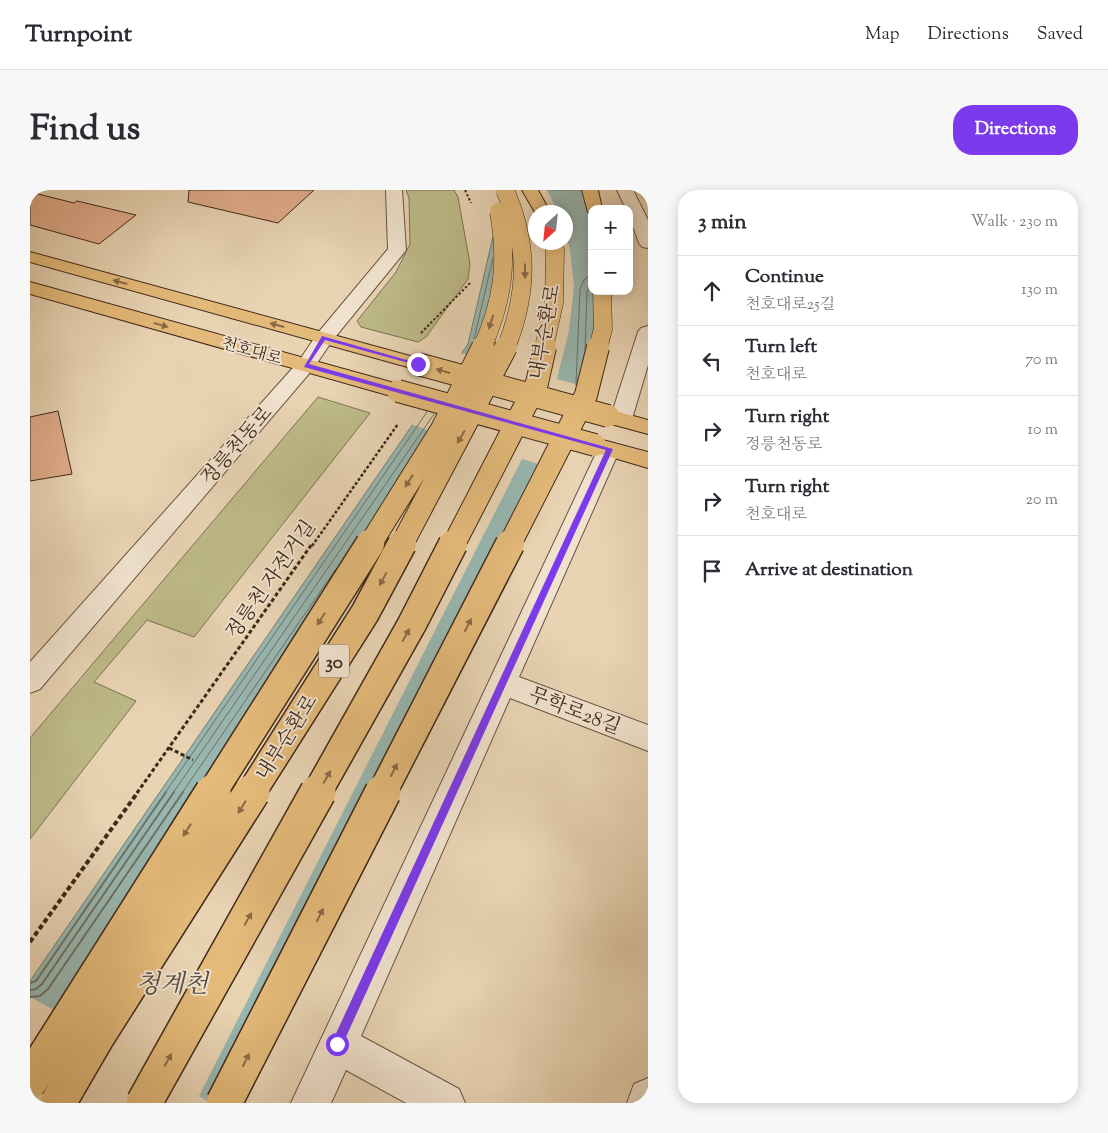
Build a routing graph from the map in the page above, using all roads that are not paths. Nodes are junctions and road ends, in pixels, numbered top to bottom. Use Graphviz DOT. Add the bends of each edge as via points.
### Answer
graph roads {
  1 [pos="394,190"];
  2 [pos="505,190"];
  3 [pos="530,190"];
  4 [pos="590,190"];
  5 [pos="625,190"];
  6 [pos="480,197"];
  7 [pos="538,205"];
  8 [pos="593,205"];
  9 [pos="648,243"];
  10 [pos="555,250"];
  11 [pos="30,257"];
  12 [pos="30,288"];
  13 [pos="602,295"];
  14 [pos="648,332"];
  15 [pos="324,338"];
  16 [pos="306,365"];
  17 [pos="614,417"];
  18 [pos="648,426"];
  19 [pos="602,447"];
  20 [pos="648,460"];
  21 [pos="30,681"];
  22 [pos="502,683"];
  23 [pos="648,738"];
  24 [pos="337,1044"];
  25 [pos="30,1081"];
  26 [pos="648,1098"];
  27 [pos="58,1103"];
  28 [pos="144,1103"];
  29 [pos="224,1103"];
  30 [pos="311,1103"];
  31 [pos="444,1103"];
  32 [pos="647,1103"];
  1 -- 15 [label="street, 정릉천동로" via="397,250"];
  2 -- 27 [label="main road, 내부순환로 / 30, one-way, bridge" via="517,217 525,251 525,278 517,320 498,368 365,613 97,1036"];
  3 -- 7 [label="main road"];
  4 -- 8 [label="main road"];
  5 -- 9 [label="street"];
  6 -- 25 [label="main road, one-way, bridge" via="495,199 504,236 501,282 484,344 466,385"];
  28 -- 10 [label="main road, 내부순환로 / 30, one-way, bridge" via="412,624 537,382 554,303"];
  15 -- 11 [label="main road, 천호대로, one-way"];
  12 -- 16 [label="main road, 천호대로, one-way"];
  29 -- 13 [label="main road, one-way, bridge" via="586,395 603,330"];
  14 -- 17 [label="street"];
  15 -- 16 [label="street, 정릉천동로"];
  17 -- 15 [label="main road, 천호대로, one-way, bridge"];
  16 -- 19 [label="main road, 천호대로, bridge"];
  16 -- 21 [label="street, 정릉천동로"];
  17 -- 18 [label="main road, 천호대로"];
  19 -- 20 [label="main road, 천호대로"];
  19 -- 22 [label="street"];
  22 -- 23 [label="street, 무학로28길"];
  22 -- 24 [label="street"];
  24 -- 30 [label="street"];
  24 -- 31 [label="street"];
  26 -- 32 [label="street"];
}
